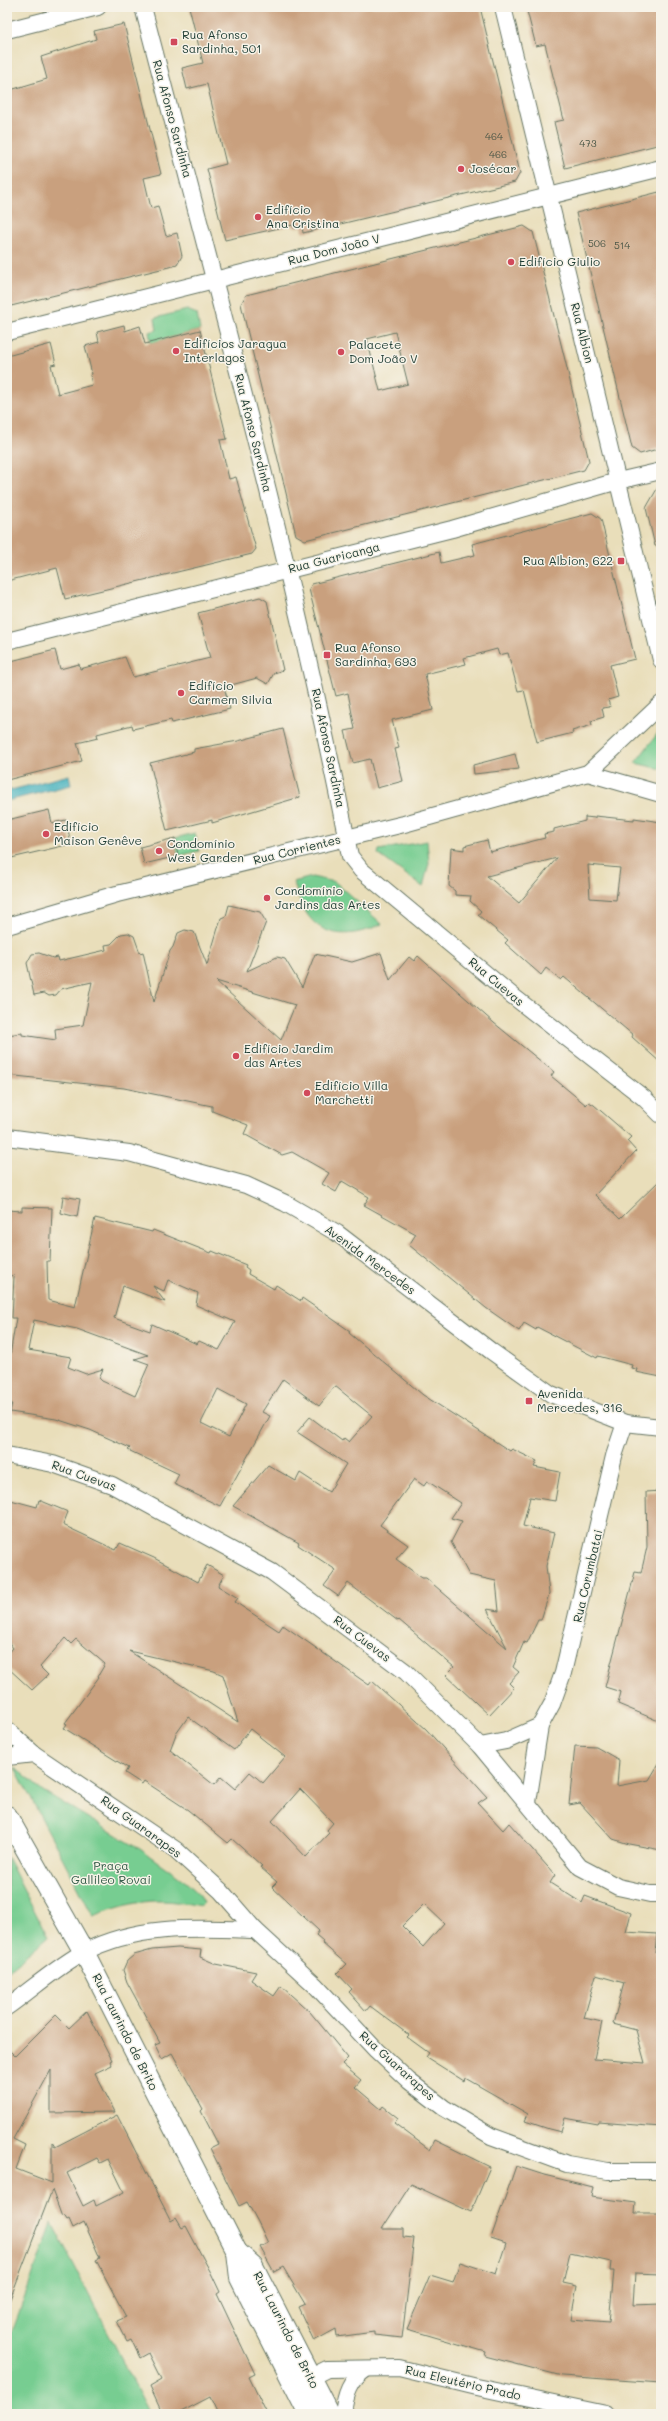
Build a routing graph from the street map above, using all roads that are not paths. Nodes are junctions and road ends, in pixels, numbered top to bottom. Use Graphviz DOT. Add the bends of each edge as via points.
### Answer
graph roads {
  1 [pos="98,7"];
  2 [pos="143,7"];
  3 [pos="504,7"];
  4 [pos="7,30"];
  5 [pos="661,168"];
  6 [pos="549,196"];
  7 [pos="214,280"];
  8 [pos="7,332"];
  9 [pos="661,472"];
  10 [pos="618,482"];
  11 [pos="287,569"];
  12 [pos="7,641"];
  13 [pos="661,660"];
  14 [pos="661,704"];
  15 [pos="588,773"];
  16 [pos="661,794"];
  17 [pos="346,838"];
  18 [pos="7,926"];
  19 [pos="661,1115"];
  20 [pos="7,1138"];
  21 [pos="625,1423"];
  22 [pos="661,1427"];
  23 [pos="7,1455"];
  24 [pos="540,1726"];
  25 [pos="7,1730"];
  26 [pos="480,1746"];
  27 [pos="34,1754"];
  28 [pos="7,1757"];
  29 [pos="528,1802"];
  30 [pos="7,1816"];
  31 [pos="661,1894"];
  32 [pos="255,1930"];
  33 [pos="84,1952"];
  34 [pos="7,2007"];
  35 [pos="661,2171"];
  36 [pos="237,2252"];
  37 [pos="366,2369"];
  38 [pos="311,2380"];
  39 [pos="306,2411"];
  40 [pos="329,2414"];
  41 [pos="343,2414"];
  42 [pos="606,2414"];
  1 -- 4 [label="street"];
  2 -- 7 [label="street, Rua Afonso Sardinha"];
  3 -- 6 [label="street, Rua Albion"];
  5 -- 6 [label="street, Rua Dom João V"];
  6 -- 7 [label="street, Rua Dom João V"];
  6 -- 10 [label="street, Rua Albion"];
  7 -- 8 [label="street, Rua Dom João V"];
  7 -- 11 [label="street, Rua Afonso Sardinha"];
  9 -- 10 [label="street, Rua Guaricanga"];
  10 -- 11 [label="street, Rua Guaricanga" via="452,529"];
  10 -- 13 [label="street, Rua Albion"];
  11 -- 12 [label="street, Rua Guaricanga"];
  11 -- 17 [label="street, Rua Afonso Sardinha" via="327,737"];
  14 -- 15 [label="street"];
  15 -- 16 [label="street"];
  15 -- 17 [label="street, Rua Corrientes"];
  17 -- 18 [label="street, Rua Corrientes" via="117,894"];
  17 -- 19 [label="street, Rua Cuevas" via="350,856 361,870 514,997 644,1098"];
  20 -- 21 [label="street, Avenida Mercedes" via="129,1153 246,1185 337,1233 491,1352 551,1394"];
  21 -- 22 [label="street, Avenida Mercedes"];
  21 -- 24 [label="street, Rua Corumbatai" via="614,1456 567,1659 552,1704"];
  23 -- 26 [label="street, Rua Cuevas" via="53,1464 112,1485 272,1572 406,1672"];
  24 -- 26 [label="street" via="506,1740"];
  24 -- 29 [label="street, Rua Corumbatai"];
  25 -- 27 [label="street, Rua Guararapes"];
  26 -- 29 [label="street, Rua Cuevas"];
  27 -- 28 [label="street"];
  27 -- 32 [label="street, Rua Guararapes" via="176,1850 221,1891"];
  29 -- 31 [label="street, Rua Cuevas" via="580,1867 618,1887"];
  30 -- 33 [label="street, Rua Laurindo de Brito"];
  32 -- 33 [label="street" via="186,1928 143,1931"];
  32 -- 35 [label="street, Rua Guararapes" via="316,1986 376,2050 410,2081 444,2108 491,2136 567,2164 608,2172"];
  33 -- 34 [label="street"];
  33 -- 36 [label="street, Rua Laurindo de Brito"];
  36 -- 38 [label="street, Rua Laurindo de Brito" via="254,2266"];
  36 -- 39 [label="street, Rua Laurindo de Brito" via="240,2278"];
  37 -- 38 [label="street, Rua Eleutério Prado" via="327,2369 319,2372"];
  37 -- 41 [label="street" via="356,2376 350,2386"];
  37 -- 42 [label="street, Rua Eleutério Prado" via="399,2368"];
  38 -- 39 [label="street"];
  38 -- 40 [label="street, Rua Laurindo de Brito"];
}
